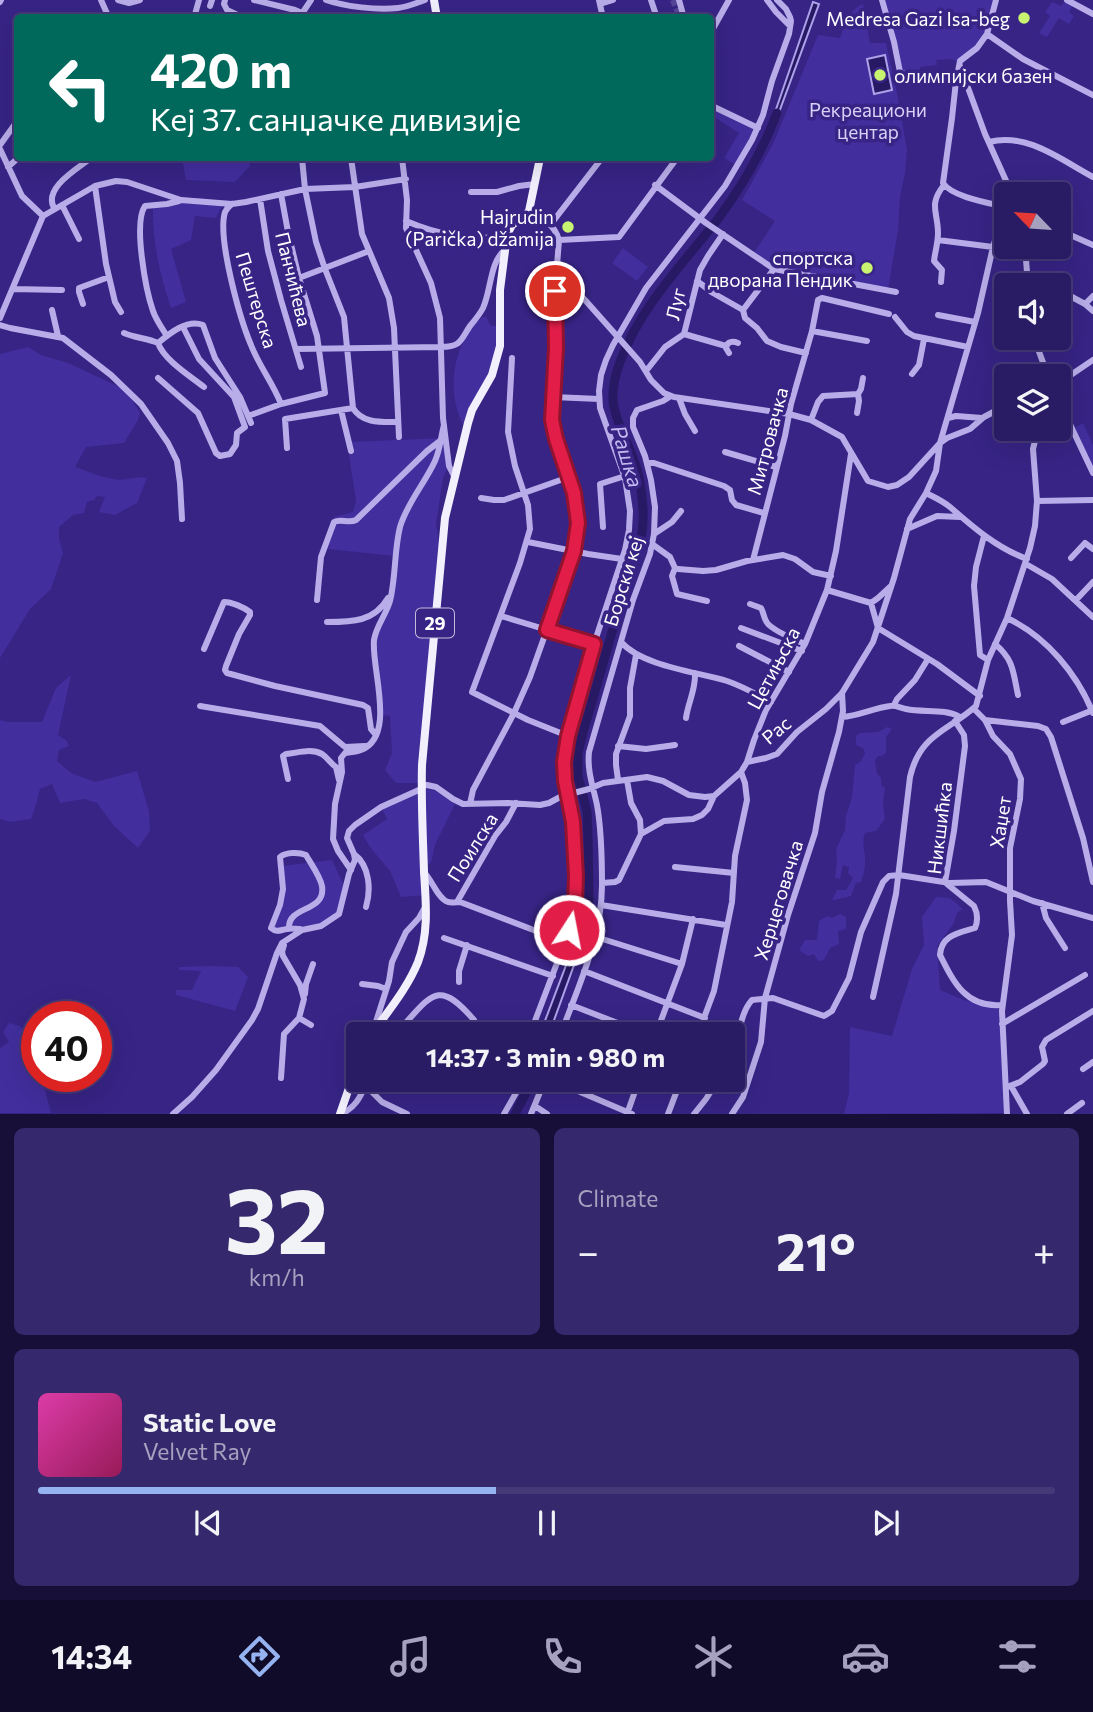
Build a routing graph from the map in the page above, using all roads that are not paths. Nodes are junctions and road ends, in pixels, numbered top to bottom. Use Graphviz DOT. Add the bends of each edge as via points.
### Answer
graph roads {
  1 [pos="118,0"];
  2 [pos="140,0"];
  3 [pos="225,0"];
  4 [pos="254,0"];
  5 [pos="326,0"];
  6 [pos="377,0"];
  7 [pos="425,0"];
  8 [pos="613,0"];
  9 [pos="729,0"];
  10 [pos="767,0"];
  11 [pos="777,0"];
  12 [pos="882,0"];
  13 [pos="996,0"];
  14 [pos="1067,0"];
  15 [pos="600,2"];
  16 [pos="382,8"];
  17 [pos="401,8"];
  18 [pos="236,14"];
  19 [pos="299,14"];
  20 [pos="401,14"];
  21 [pos="1093,14"];
  22 [pos="790,26"];
  23 [pos="714,27"];
  24 [pos="987,34"];
  25 [pos="960,64"];
  26 [pos="956,80"];
  27 [pos="1093,95"];
  28 [pos="714,109"];
  29 [pos="14,126"];
  30 [pos="758,128"];
  31 [pos="989,142"];
  32 [pos="0,145"];
  33 [pos="15,161"];
  34 [pos="88,161"];
  35 [pos="302,161"];
  36 [pos="351,161"];
  37 [pos="403,161"];
  38 [pos="539,161"];
  39 [pos="599,161"];
  40 [pos="675,161"];
  41 [pos="8,167"];
  42 [pos="1093,177"];
  43 [pos="406,179"];
  44 [pos="1007,182"];
  45 [pos="535,184"];
  46 [pos="944,185"];
  47 [pos="95,186"];
  48 [pos="655,186"];
  49 [pos="355,187"];
  50 [pos="305,189"];
  51 [pos="471,192"];
  52 [pos="281,194"];
  53 [pos="260,199"];
  54 [pos="181,200"];
  55 [pos="232,204"];
  56 [pos="994,204"];
  57 [pos="62,205"];
  58 [pos="54,208"];
  59 [pos="526,215"];
  60 [pos="43,216"];
  61 [pos="703,220"];
  62 [pos="405,221"];
  63 [pos="551,224"];
  64 [pos="723,234"];
  65 [pos="1071,235"];
  66 [pos="506,238"];
  67 [pos="79,239"];
  68 [pos="559,240"];
  69 [pos="938,240"];
  70 [pos="994,244"];
  71 [pos="1093,245"];
  72 [pos="993,247"];
  73 [pos="505,250"];
  74 [pos="369,251"];
  75 [pos="558,267"];
  76 [pos="325,269"];
  77 [pos="774,269"];
  78 [pos="109,277"];
  79 [pos="299,278"];
  80 [pos="697,281"];
  81 [pos="941,282"];
  82 [pos="13,289"];
  83 [pos="62,290"];
  84 [pos="896,292"];
  85 [pos="1071,296"];
  86 [pos="1093,296"];
  87 [pos="83,304"];
  88 [pos="1085,304"];
  89 [pos="52,310"];
  90 [pos="743,310"];
  91 [pos="1093,311"];
  92 [pos="121,312"];
  93 [pos="938,315"];
  94 [pos="0,318"];
  95 [pos="975,322"];
  96 [pos="0,325"];
  97 [pos="183,327"];
  98 [pos="812,331"];
  99 [pos="124,333"];
  100 [pos="684,334"];
  101 [pos="58,336"];
  102 [pos="167,336"];
  103 [pos="924,339"];
  104 [pos="619,340"];
  105 [pos="867,341"];
  106 [pos="738,342"];
  107 [pos="158,343"];
  108 [pos="319,347"];
  109 [pos="347,347"];
  110 [pos="395,347"];
  111 [pos="441,347"];
  112 [pos="968,347"];
  113 [pos="296,349"];
  114 [pos="806,353"];
  115 [pos="512,358"];
  116 [pos="1093,360"];
  117 [pos="301,367"];
  118 [pos="646,371"];
  119 [pos="912,374"];
  120 [pos="1071,377"];
  121 [pos="158,378"];
  122 [pos="863,378"];
  123 [pos="204,387"];
  124 [pos="858,394"];
  125 [pos="671,396"];
  126 [pos="553,397"];
  127 [pos="679,398"];
  128 [pos="599,399"];
  129 [pos="281,404"];
  130 [pos="353,408"];
  131 [pos="341,410"];
  132 [pos="994,412"];
  133 [pos="857,413"];
  134 [pos="789,414"];
  135 [pos="984,417"];
  136 [pos="947,419"];
  137 [pos="811,420"];
  138 [pos="398,422"];
  139 [pos="444,425"];
  140 [pos="1071,426"];
  141 [pos="695,431"];
  142 [pos="399,437"];
  143 [pos="440,441"];
  144 [pos="1036,441"];
  145 [pos="940,443"];
  146 [pos="287,448"];
  147 [pos="351,451"];
  148 [pos="725,452"];
  149 [pos="852,452"];
  150 [pos="647,463"];
  151 [pos="776,467"];
  152 [pos="1093,473"];
  153 [pos="625,476"];
  154 [pos="454,477"];
  155 [pos="569,477"];
  156 [pos="926,493"];
  157 [pos="525,494"];
  158 [pos="481,498"];
  159 [pos="1093,500"];
  160 [pos="1037,501"];
  161 [pos="681,511"];
  162 [pos="764,513"];
  163 [pos="960,517"];
  164 [pos="183,519"];
  165 [pos="603,527"];
  166 [pos="907,529"];
  167 [pos="654,534"];
  168 [pos="984,536"];
  169 [pos="528,542"];
  170 [pos="652,544"];
  171 [pos="1093,549"];
  172 [pos="574,551"];
  173 [pos="1071,558"];
  174 [pos="622,559"];
  175 [pos="752,560"];
  176 [pos="1027,562"];
  177 [pos="675,568"];
  178 [pos="831,576"];
  179 [pos="1093,582"];
  180 [pos="892,585"];
  181 [pos="827,590"];
  182 [pos="391,594"];
  183 [pos="317,600"];
  184 [pos="1076,600"];
  185 [pos="707,601"];
  186 [pos="869,602"];
  187 [pos="750,604"];
  188 [pos="501,616"];
  189 [pos="1093,617"];
  190 [pos="1007,618"];
  191 [pos="327,622"];
  192 [pos="741,628"];
  193 [pos="878,628"];
  194 [pos="547,630"];
  195 [pos="621,642"];
  196 [pos="594,644"];
  197 [pos="995,644"];
  198 [pos="739,646"];
  199 [pos="803,647"];
  200 [pos="204,649"];
  201 [pos="636,655"];
  202 [pos="928,659"];
  203 [pos="988,660"];
  204 [pos="789,672"];
  205 [pos="695,673"];
  206 [pos="842,692"];
  207 [pos="980,695"];
  208 [pos="1018,695"];
  209 [pos="771,702"];
  210 [pos="894,705"];
  211 [pos="200,706"];
  212 [pos="974,709"];
  213 [pos="1093,711"];
  214 [pos="514,713"];
  215 [pos="842,717"];
  216 [pos="686,718"];
  217 [pos="957,719"];
  218 [pos="985,720"];
  219 [pos="1063,722"];
  220 [pos="376,736"];
  221 [pos="568,736"];
  222 [pos="675,745"];
  223 [pos="367,746"];
  224 [pos="618,746"];
  225 [pos="747,762"];
  226 [pos="741,772"];
  227 [pos="288,779"];
  228 [pos="618,780"];
  229 [pos="627,780"];
  230 [pos="340,782"];
  231 [pos="421,788"];
  232 [pos="590,788"];
  233 [pos="570,794"];
  234 [pos="714,796"];
  235 [pos="516,803"];
  236 [pos="470,804"];
  237 [pos="641,834"];
  238 [pos="354,855"];
  239 [pos="675,867"];
  240 [pos="1092,868"];
  241 [pos="351,870"];
  242 [pos="425,872"];
  243 [pos="733,873"];
  244 [pos="899,875"];
  245 [pos="1093,882"];
  246 [pos="602,883"];
  247 [pos="945,883"];
  248 [pos="1010,890"];
  249 [pos="457,901"];
  250 [pos="1042,903"];
  251 [pos="426,904"];
  252 [pos="601,905"];
  253 [pos="366,907"];
  254 [pos="1093,918"];
  255 [pos="693,919"];
  256 [pos="726,925"];
  257 [pos="289,928"];
  258 [pos="302,930"];
  259 [pos="596,937"];
  260 [pos="288,938"];
  261 [pos="444,938"];
  262 [pos="565,942"];
  263 [pos="467,945"];
  264 [pos="1065,948"];
  265 [pos="313,964"];
  266 [pos="682,964"];
  267 [pos="584,971"];
  268 [pos="1085,975"];
  269 [pos="552,976"];
  270 [pos="458,982"];
  271 [pos="362,984"];
  272 [pos="386,989"];
  273 [pos="873,997"];
  274 [pos="765,998"];
  275 [pos="304,999"];
  276 [pos="668,1003"];
  277 [pos="572,1005"];
  278 [pos="1002,1005"];
  279 [pos="1093,1011"];
  280 [pos="299,1018"];
  281 [pos="705,1018"];
  282 [pos="474,1020"];
  283 [pos="375,1022"];
  284 [pos="381,1022"];
  285 [pos="407,1022"];
  286 [pos="535,1022"];
  287 [pos="566,1022"];
  288 [pos="615,1022"];
  289 [pos="661,1022"];
  290 [pos="703,1022"];
  291 [pos="742,1022"];
  292 [pos="1002,1024"];
  293 [pos="311,1025"];
  294 [pos="1093,1062"];
  295 [pos="1083,1069"];
  296 [pos="281,1078"];
  297 [pos="1009,1086"];
  298 [pos="347,1092"];
  299 [pos="362,1092"];
  300 [pos="375,1092"];
  301 [pos="516,1092"];
  302 [pos="541,1092"];
  303 [pos="580,1092"];
  304 [pos="635,1092"];
  305 [pos="676,1092"];
  306 [pos="710,1092"];
  307 [pos="385,1103"];
  308 [pos="1082,1103"];
  309 [pos="536,1106"];
  310 [pos="1072,1112"];
  311 [pos="173,1113"];
  312 [pos="629,1113"];
  313 [pos="341,1114"];
  314 [pos="380,1114"];
  315 [pos="407,1114"];
  316 [pos="504,1114"];
  317 [pos="531,1114"];
  318 [pos="547,1114"];
  319 [pos="668,1114"];
  320 [pos="694,1114"];
  321 [pos="732,1114"];
  322 [pos="1007,1114"];
  323 [pos="1027,1114"];
  1 -- 2 [label="street"];
  3 -- 18 [label="street" via="227,10"];
  4 -- 19 [label="street"];
  5 -- 16 [label="street"];
  6 -- 16 [label="street"];
  7 -- 17 [label="street"];
  8 -- 15 [label="street"];
  9 -- 23 [label="street"];
  10 -- 22 [label="street"];
  11 -- 22 [label="street" via="788,14"];
  12 -- 26 [label="street" via="900,72 918,80"];
  13 -- 24 [label="street"];
  14 -- 21 [label="street"];
  16 -- 17 [label="street"];
  17 -- 20 [label="street"];
  22 -- 30 [label="street"];
  24 -- 25 [label="street"];
  24 -- 27 [label="street"];
  25 -- 26 [label="street"];
  25 -- 31 [label="street"];
  26 -- 46 [label="street"];
  28 -- 30 [label="street"];
  29 -- 32 [label="street"];
  30 -- 61 [label="street"];
  31 -- 42 [label="street" via="1031,144"];
  31 -- 44 [label="street"];
  32 -- 41 [label="street"];
  33 -- 41 [label="street"];
  34 -- 58 [label="street" via="55,189 51,196"];
  35 -- 50 [label="street"];
  36 -- 49 [label="street"];
  37 -- 43 [label="street"];
  38 -- 45 [label="main road"];
  39 -- 63 [label="street"];
  40 -- 48 [label="street"];
  41 -- 60 [label="street" via="22,196"];
  43 -- 49 [label="street"];
  43 -- 62 [label="street"];
  45 -- 51 [label="street"];
  45 -- 59 [label="main road"];
  46 -- 56 [label="street"];
  46 -- 69 [label="street" via="934,206"];
  47 -- 54 [label="street" via="127,181"];
  47 -- 57 [label="street"];
  47 -- 78 [label="street"];
  48 -- 61 [label="street"];
  48 -- 68 [label="street" via="619,237"];
  49 -- 50 [label="street"];
  49 -- 74 [label="street"];
  50 -- 52 [label="street"];
  50 -- 76 [label="street"];
  52 -- 53 [label="street"];
  52 -- 79 [label="street"];
  53 -- 55 [label="street"];
  53 -- 113 [label="street, Панчићева" via="268,251"];
  54 -- 55 [label="street"];
  54 -- 102 [label="street" via="145,206 141,212 145,279 153,312"];
  55 -- 129 [label="street, Пештерска" via="225,213 224,248 251,348"];
  57 -- 58 [label="street"];
  57 -- 67 [label="street"];
  58 -- 60 [label="street"];
  59 -- 63 [label="street"];
  59 -- 66 [label="main road" via="512,225"];
  60 -- 82 [label="street"];
  61 -- 64 [label="street"];
  61 -- 104 [label="street" via="646,288"];
  62 -- 66 [label="street" via="450,236"];
  62 -- 111 [label="street" via="433,289"];
  63 -- 68 [label="street"];
  64 -- 77 [label="street"];
  64 -- 80 [label="street, Луг"];
  65 -- 71 [label="street"];
  66 -- 73 [label="main road, 29"];
  68 -- 75 [label="street"];
  69 -- 72 [label="street"];
  69 -- 81 [label="street" via="934,261 942,270"];
  70 -- 72 [label="street"];
  72 -- 95 [label="street"];
  73 -- 111 [label="street" via="483,307 461,342"];
  73 -- 154 [label="main road, 29" via="500,346 490,379 471,415"];
  74 -- 76 [label="street"];
  74 -- 110 [label="street" via="389,298"];
  75 -- 104 [label="street"];
  75 -- 126 [label="street"];
  76 -- 79 [label="street"];
  76 -- 109 [label="street" via="344,317"];
  77 -- 84 [label="street"];
  77 -- 90 [label="street"];
  78 -- 87 [label="street" via="79,288"];
  78 -- 92 [label="street"];
  79 -- 108 [label="street"];
  80 -- 90 [label="street"];
  80 -- 100 [label="street, Луг"];
  82 -- 83 [label="street"];
  82 -- 94 [label="street"];
  85 -- 88 [label="street"];
  86 -- 88 [label="street"];
  88 -- 91 [label="street"];
  89 -- 101 [label="street"];
  90 -- 114 [label="street" via="767,341"];
  93 -- 95 [label="street"];
  95 -- 112 [label="street"];
  96 -- 101 [label="street"];
  97 -- 102 [label="street"];
  97 -- 121 [label="street" via="200,359 234,397 244,427 230,454 216,453 198,413"];
  97 -- 129 [label="street" via="203,325 215,358 250,420"];
  98 -- 103 [label="street, Митровачка" via="819,299 892,315 910,334"];
  98 -- 105 [label="street"];
  98 -- 114 [label="street, Митровачка"];
  99 -- 107 [label="street"];
  100 -- 106 [label="street" via="728,350 732,342"];
  100 -- 118 [label="street, Луг" via="664,347"];
  101 -- 164 [label="street" via="111,375 141,404 169,443 177,461"];
  102 -- 107 [label="street"];
  103 -- 112 [label="street, Митровачка"];
  103 -- 119 [label="street" via="919,365"];
  104 -- 118 [label="street"];
  104 -- 128 [label="street" via="603,369"];
  107 -- 123 [label="street" via="160,350"];
  108 -- 109 [label="street"];
  108 -- 113 [label="street"];
  108 -- 129 [label="street" via="325,393"];
  109 -- 110 [label="street"];
  109 -- 130 [label="street"];
  110 -- 111 [label="street"];
  110 -- 138 [label="street"];
  111 -- 139 [label="street"];
  112 -- 136 [label="street"];
  113 -- 117 [label="street, Панчићева"];
  114 -- 134 [label="street, Митровачка"];
  115 -- 157 [label="street" via="508,432"];
  116 -- 120 [label="street"];
  118 -- 125 [label="street" via="653,383"];
  122 -- 124 [label="street"];
  124 -- 133 [label="street"];
  124 -- 137 [label="street" via="823,396"];
  125 -- 127 [label="street"];
  125 -- 150 [label="street, Борски кеј" via="634,415 632,424"];
  126 -- 128 [label="street"];
  126 -- 155 [label="street" via="552,420"];
  127 -- 134 [label="street"];
  127 -- 141 [label="street"];
  128 -- 153 [label="street"];
  130 -- 131 [label="street"];
  130 -- 138 [label="street" via="358,416 377,422"];
  131 -- 146 [label="street" via="285,419"];
  131 -- 147 [label="street"];
  132 -- 135 [label="street"];
  134 -- 137 [label="street"];
  134 -- 151 [label="street, Митровачка"];
  135 -- 136 [label="street"];
  135 -- 145 [label="street"];
  136 -- 145 [label="street"];
  137 -- 149 [label="street" via="840,435"];
  138 -- 142 [label="street"];
  139 -- 143 [label="street"];
  139 -- 154 [label="street"];
  140 -- 152 [label="street"];
  143 -- 182 [label="street" via="435,461 400,526"];
  143 -- 183 [label="street" via="356,520 334,522 321,557"];
  144 -- 160 [label="street"];
  145 -- 149 [label="street" via="909,477 886,487 868,481"];
  145 -- 156 [label="street" via="937,467"];
  148 -- 151 [label="street"];
  149 -- 178 [label="street, Цетињска"];
  150 -- 162 [label="street" via="729,489 736,505"];
  150 -- 167 [label="street, Борски кеј" via="655,507"];
  151 -- 162 [label="street, Митровачка"];
  153 -- 165 [label="street" via="600,484"];
  153 -- 174 [label="street" via="630,518"];
  154 -- 231 [label="main road, 29" via="441,551"];
  155 -- 157 [label="street"];
  155 -- 172 [label="street" via="578,523"];
  156 -- 163 [label="street"];
  156 -- 166 [label="street"];
  157 -- 158 [label="street" via="500,501"];
  157 -- 169 [label="street"];
  159 -- 160 [label="street"];
  160 -- 176 [label="street"];
  161 -- 167 [label="street"];
  162 -- 175 [label="street, Митровачка"];
  163 -- 166 [label="street" via="937,516"];
  163 -- 168 [label="street"];
  166 -- 180 [label="street"];
  167 -- 170 [label="street, Борски кеј"];
  168 -- 176 [label="street"];
  168 -- 203 [label="street" via="974,591 980,655"];
  169 -- 172 [label="street"];
  169 -- 188 [label="street"];
  170 -- 177 [label="street" via="670,557"];
  170 -- 195 [label="street, Борски кеј"];
  171 -- 173 [label="street" via="1085,543"];
  172 -- 174 [label="street"];
  172 -- 194 [label="street"];
  174 -- 196 [label="street"];
  175 -- 177 [label="street" via="712,570"];
  175 -- 178 [label="street" via="786,555 813,572"];
  176 -- 184 [label="street"];
  176 -- 190 [label="street"];
  177 -- 185 [label="street" via="672,576 677,594"];
  178 -- 181 [label="street, Цетињска"];
  179 -- 184 [label="street"];
  180 -- 186 [label="street"];
  180 -- 193 [label="street"];
  181 -- 186 [label="street"];
  181 -- 199 [label="street, Цетињска"];
  182 -- 191 [label="street" via="379,610 360,620"];
  182 -- 220 [label="street" via="374,645 381,715"];
  184 -- 189 [label="street"];
  186 -- 193 [label="street"];
  187 -- 199 [label="street" via="763,610 769,625"];
  188 -- 194 [label="street"];
  188 -- 214 [label="street" via="471,692"];
  190 -- 197 [label="street"];
  190 -- 213 [label="street" via="1054,653"];
  192 -- 199 [label="street"];
  193 -- 202 [label="street"];
  193 -- 206 [label="street"];
  194 -- 196 [label="street"];
  194 -- 214 [label="street"];
  195 -- 201 [label="street"];
  195 -- 232 [label="street, Борски кеј" via="590,746"];
  196 -- 221 [label="street"];
  197 -- 203 [label="street"];
  197 -- 208 [label="street" via="1010,660"];
  198 -- 204 [label="street"];
  199 -- 204 [label="street, Цетињска"];
  200 -- 220 [label="street" via="224,602 247,609 250,615 226,666 228,673 363,705"];
  201 -- 205 [label="street"];
  201 -- 224 [label="street" via="629,688 630,716"];
  202 -- 207 [label="street"];
  202 -- 210 [label="street"];
  203 -- 207 [label="street"];
  204 -- 209 [label="street, Цетињска"];
  205 -- 209 [label="street" via="734,684"];
  205 -- 216 [label="street"];
  206 -- 215 [label="street, Херцеговачка"];
  206 -- 225 [label="street, Рас" via="777,754"];
  207 -- 212 [label="street"];
  209 -- 225 [label="street, Цетињска"];
  210 -- 215 [label="street"];
  210 -- 217 [label="street" via="947,713"];
  211 -- 223 [label="street" via="320,726 345,747"];
  212 -- 217 [label="street"];
  212 -- 218 [label="street, Хаџет"];
  213 -- 219 [label="street"];
  214 -- 221 [label="street"];
  214 -- 236 [label="street"];
  215 -- 274 [label="street, Херцеговачка" via="817,825"];
  217 -- 244 [label="street" via="915,760"];
  217 -- 247 [label="street, Никшићка" via="965,742"];
  218 -- 240 [label="street" via="1047,730"];
  218 -- 248 [label="street, Хаџет" via="1010,754 1020,777"];
  220 -- 223 [label="street"];
  221 -- 233 [label="street" via="564,762"];
  222 -- 224 [label="street"];
  223 -- 230 [label="street" via="342,755"];
  224 -- 228 [label="street"];
  225 -- 226 [label="street, Рас"];
  226 -- 234 [label="street, Рас"];
  226 -- 243 [label="street" via="747,800"];
  227 -- 230 [label="street" via="283,756 310,751 335,765"];
  228 -- 229 [label="street"];
  228 -- 232 [label="street"];
  229 -- 234 [label="street" via="656,778 689,795"];
  229 -- 237 [label="street"];
  230 -- 241 [label="street" via="333,839"];
  231 -- 236 [label="street" via="436,787 455,801"];
  231 -- 238 [label="street" via="354,826 347,838"];
  231 -- 242 [label="main road, 29"];
  232 -- 233 [label="street"];
  232 -- 246 [label="street, Борски кеј" via="597,806"];
  233 -- 235 [label="street" via="544,805"];
  233 -- 262 [label="street" via="576,888"];
  234 -- 237 [label="street, Рас" via="700,817 664,821"];
  235 -- 236 [label="street"];
  235 -- 249 [label="street, Поилска"];
  237 -- 246 [label="street" via="619,880"];
  238 -- 241 [label="street"];
  238 -- 253 [label="street" via="365,866 370,893"];
  239 -- 243 [label="street"];
  240 -- 245 [label="street"];
  241 -- 258 [label="street" via="339,914 321,926"];
  242 -- 249 [label="street, Поилска" via="442,899"];
  242 -- 251 [label="main road, 29"];
  243 -- 256 [label="street"];
  244 -- 247 [label="street"];
  244 -- 273 [label="street"];
  244 -- 274 [label="street" via="883,882 861,932 849,978 829,1014"];
  246 -- 252 [label="street, Борски кеј"];
  247 -- 248 [label="street" via="986,882"];
  247 -- 278 [label="street, Никшићка" via="972,904 977,921 975,929 953,934 939,954 968,998"];
  248 -- 250 [label="street"];
  248 -- 278 [label="street, Хаџет" via="1012,935"];
  249 -- 262 [label="street"];
  250 -- 254 [label="street"];
  250 -- 264 [label="street"];
  251 -- 272 [label="street" via="406,932"];
  251 -- 284 [label="main road, 29" via="417,964"];
  252 -- 255 [label="street"];
  252 -- 259 [label="street, Борски кеј"];
  255 -- 256 [label="street"];
  255 -- 266 [label="street"];
  256 -- 281 [label="street"];
  257 -- 257 [label="street" via="279,932 271,928 284,886 279,859 299,853 306,855 322,886 321,895 317,903 292,916"];
  257 -- 258 [label="street"];
  258 -- 260 [label="street"];
  259 -- 266 [label="street"];
  259 -- 267 [label="street, Борски кеј"];
  260 -- 275 [label="street" via="283,956"];
  260 -- 311 [label="street" via="278,949 252,1020 208,1079"];
  261 -- 263 [label="street"];
  262 -- 269 [label="street"];
  263 -- 269 [label="street"];
  263 -- 270 [label="street"];
  265 -- 275 [label="street"];
  266 -- 276 [label="street"];
  267 -- 276 [label="street"];
  267 -- 277 [label="street, Борски кеј"];
  268 -- 292 [label="street"];
  269 -- 286 [label="street"];
  271 -- 272 [label="street"];
  272 -- 283 [label="street"];
  274 -- 291 [label="street" via="748,1004"];
  274 -- 321 [label="street, Херцеговачка" via="761,1042 743,1097"];
  275 -- 280 [label="street"];
  276 -- 281 [label="street"];
  276 -- 289 [label="street"];
  277 -- 287 [label="street, Борски кеј"];
  277 -- 288 [label="street"];
  278 -- 292 [label="street, Хаџет"];
  279 -- 297 [label="street" via="1044,1041 1044,1065"];
  280 -- 293 [label="street"];
  280 -- 296 [label="street" via="284,1034"];
  281 -- 290 [label="street"];
  282 -- 285 [label="street" via="456,1000 438,994"];
  292 -- 297 [label="street, Хаџет"];
  294 -- 295 [label="street"];
  297 -- 322 [label="street, Хаџет"];
  297 -- 323 [label="street, Хаџет"];
  298 -- 313 [label="main road"];
  299 -- 313 [label="street" via="356,1105"];
  300 -- 307 [label="street"];
  301 -- 316 [label="street"];
  302 -- 309 [label="street"];
  303 -- 312 [label="street"];
  304 -- 312 [label="street"];
  305 -- 319 [label="street"];
  306 -- 320 [label="street"];
  307 -- 314 [label="street"];
  307 -- 315 [label="street"];
  308 -- 310 [label="street"];
  309 -- 317 [label="street"];
  309 -- 318 [label="street"];
}
